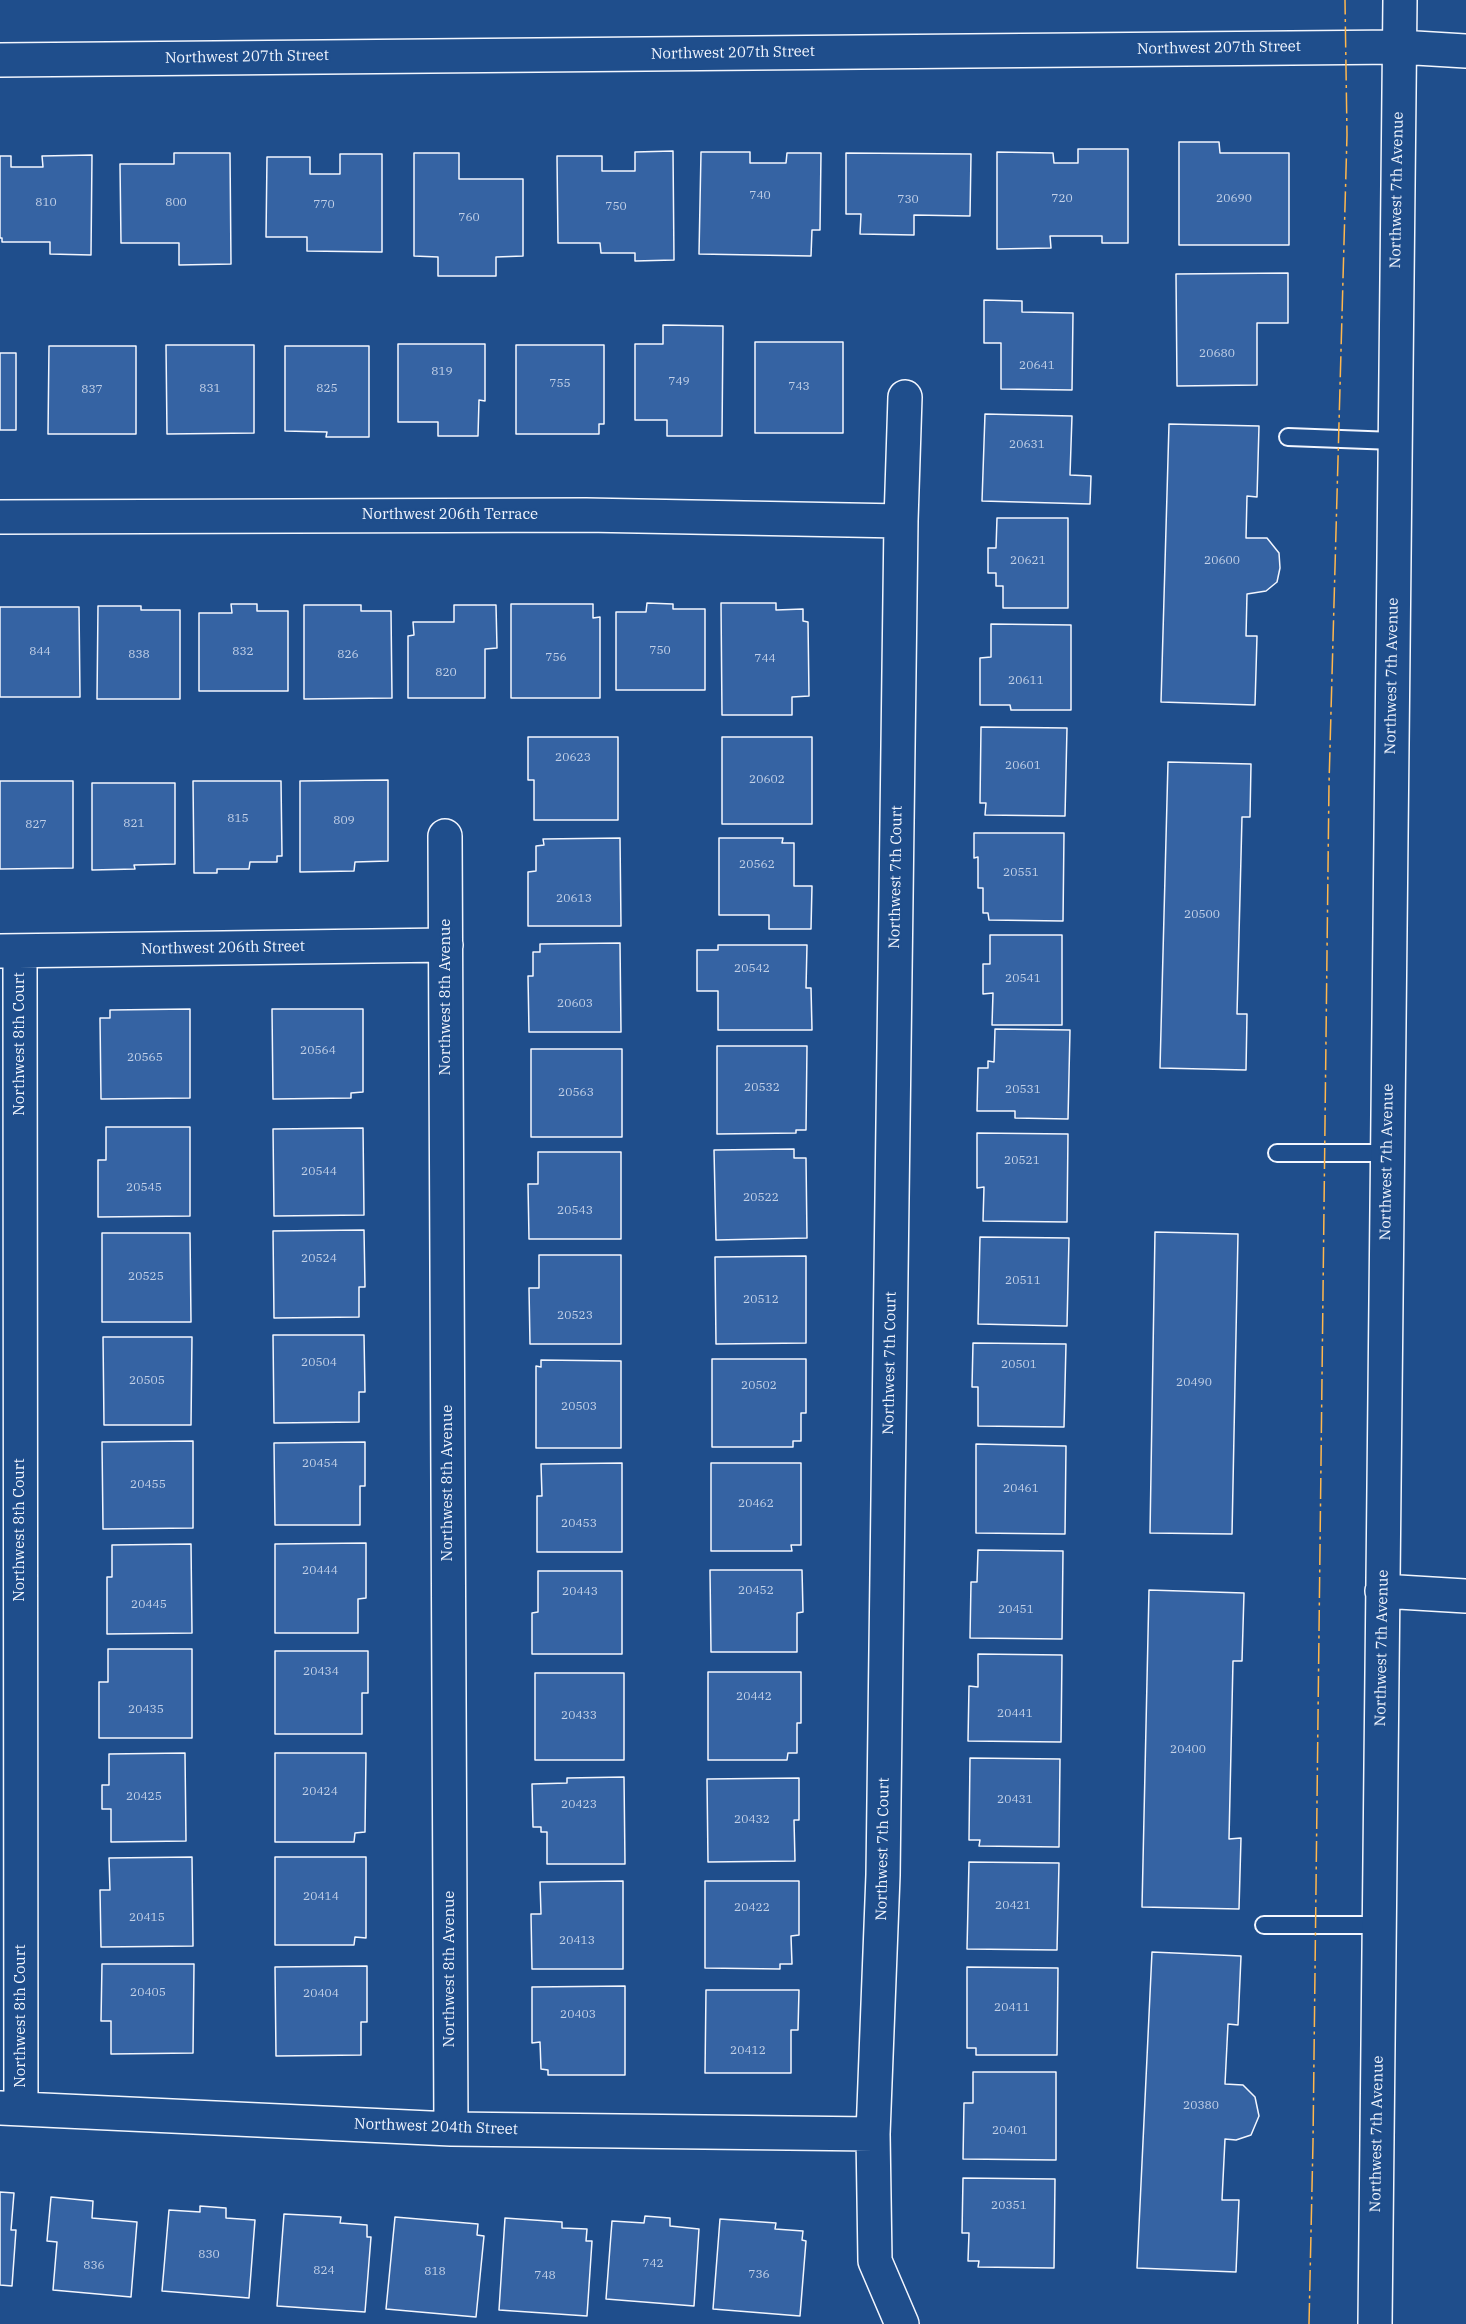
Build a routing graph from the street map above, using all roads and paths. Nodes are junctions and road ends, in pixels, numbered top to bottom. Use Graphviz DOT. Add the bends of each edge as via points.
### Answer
graph roads {
  1 [pos="1400,0"];
  2 [pos="1398,47"];
  3 [pos="1466,51"];
  4 [pos="0,60"];
  5 [pos="905,397"];
  6 [pos="1288,437"];
  7 [pos="1394,441"];
  8 [pos="0,517"];
  9 [pos="901,521"];
  10 [pos="445,836"];
  11 [pos="446,945"];
  12 [pos="10,951"];
  13 [pos="1276,1152"];
  14 [pos="1387,1153"];
  15 [pos="1382,1591"];
  16 [pos="1466,1596"];
  17 [pos="1264,1925"];
  18 [pos="1379,1925"];
  19 [pos="10,2108"];
  20 [pos="451,2129"];
  21 [pos="873,2134"];
  22 [pos="902,2324"];
  23 [pos="1375,2324"];
  1 -- 2 [label="street, Northwest 7th Avenue"];
  2 -- 3 [label="street, Northwest 207th Street"];
  2 -- 4 [label="street, Northwest 207th Street"];
  2 -- 7 [label="street, Northwest 7th Avenue"];
  5 -- 9 [label="street, Northwest 7th Court"];
  6 -- 7 [label="lane"];
  7 -- 14 [label="street, Northwest 7th Avenue"];
  8 -- 9 [label="street, Northwest 206th Terrace" via="586,515"];
  9 -- 21 [label="street, Northwest 7th Court" via="884,1851"];
  10 -- 11 [label="street, Northwest 8th Avenue"];
  11 -- 12 [label="street, Northwest 206th Street"];
  11 -- 20 [label="street, Northwest 8th Avenue"];
  12 -- 19 [label="street, Northwest 8th Court"];
  13 -- 14 [label="lane"];
  14 -- 15 [label="street, Northwest 7th Avenue"];
  15 -- 16 [label="street"];
  15 -- 18 [label="street, Northwest 7th Avenue"];
  17 -- 18 [label="lane"];
  18 -- 23 [label="street, Northwest 7th Avenue"];
  19 -- 20 [label="street, Northwest 204th Street"];
  20 -- 21 [label="street, Northwest 204th Street"];
  21 -- 22 [label="street, Northwest 7th Court" via="875,2260"];
}
